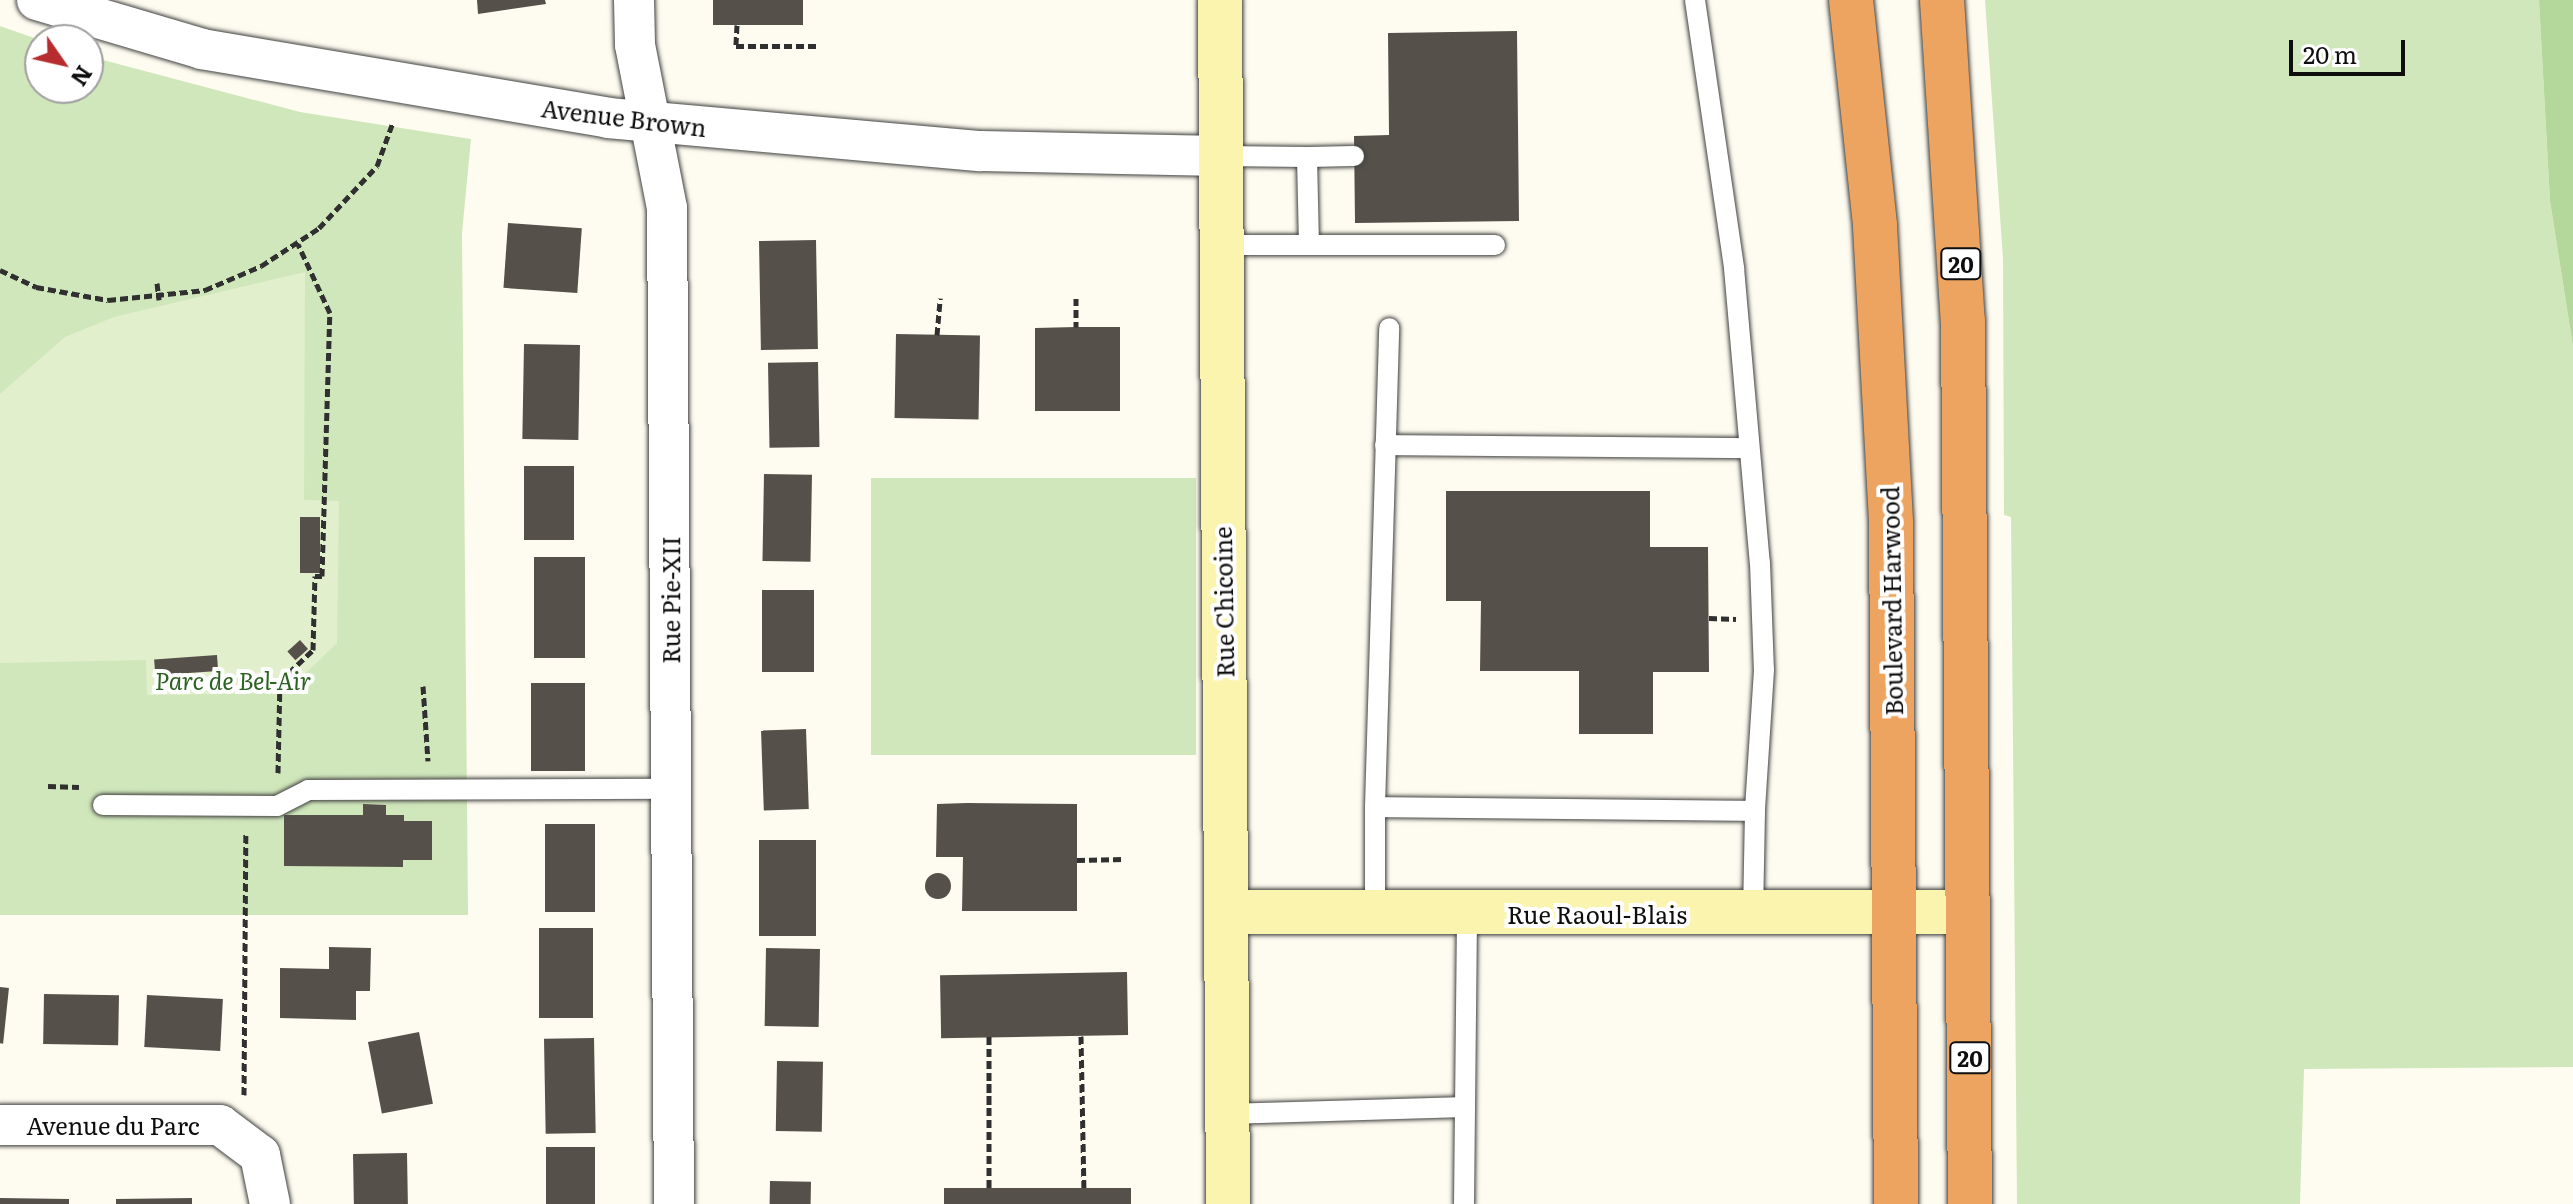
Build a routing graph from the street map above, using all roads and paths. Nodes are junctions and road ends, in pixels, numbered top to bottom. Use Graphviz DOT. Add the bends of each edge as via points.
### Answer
graph roads {
  1 [pos="37,0"];
  2 [pos="634,0"];
  3 [pos="1220,0"];
  4 [pos="1695,0"];
  5 [pos="1851,0"];
  6 [pos="1942,0"];
  7 [pos="737,25"];
  8 [pos="819,46"];
  9 [pos="393,122"];
  10 [pos="651,123"];
  11 [pos="1221,156"];
  12 [pos="1354,156"];
  13 [pos="1307,157"];
  14 [pos="298,244"];
  15 [pos="1221,245"];
  16 [pos="1309,245"];
  17 [pos="1495,245"];
  18 [pos="0,270"];
  19 [pos="157,283"];
  20 [pos="940,298"];
  21 [pos="1076,298"];
  22 [pos="159,300"];
  23 [pos="1076,327"];
  24 [pos="1389,328"];
  25 [pos="937,335"];
  26 [pos="1385,445"];
  27 [pos="1749,448"];
  28 [pos="423,686"];
  29 [pos="48,786"];
  30 [pos="88,787"];
  31 [pos="430,789"];
  32 [pos="672,789"];
  33 [pos="103,805"];
  34 [pos="277,806"];
  35 [pos="1375,807"];
  36 [pos="1755,811"];
  37 [pos="1125,859"];
  38 [pos="1077,860"];
  39 [pos="245,864"];
  40 [pos="1226,912"];
  41 [pos="1968,912"];
  42 [pos="1375,913"];
  43 [pos="1753,913"];
  44 [pos="1895,913"];
  45 [pos="1467,914"];
  46 [pos="989,1036"];
  47 [pos="1081,1036"];
  48 [pos="242,1104"];
  49 [pos="1465,1107"];
  50 [pos="1227,1114"];
  51 [pos="0,1125"];
  52 [pos="989,1188"];
  53 [pos="1084,1188"];
  54 [pos="270,1204"];
  55 [pos="674,1204"];
  56 [pos="1228,1204"];
  57 [pos="1464,1204"];
  58 [pos="1896,1204"];
  59 [pos="1970,1204"];
  1 -- 10 [label="street, Avenue Brown" via="144,34 359,81"];
  2 -- 10 [label="street, Rue Pie-XII" via="635,45"];
  3 -- 11 [label="street, Rue Chicoine"];
  4 -- 27 [label="lane" via="1734,268"];
  5 -- 44 [label="highway, Boulevard Harwood" via="1886,422"];
  6 -- 41 [label="highway, 20" via="1963,321"];
  7 -- 8 [label="path" via="736,46"];
  9 -- 14 [label="path" via="364,184"];
  10 -- 11 [label="street, Avenue Brown" via="981,151"];
  10 -- 32 [label="street, Rue Pie-XII" via="667,208"];
  11 -- 13 [label="lane"];
  11 -- 15 [label="street, Rue Chicoine"];
  12 -- 13 [label="lane"];
  13 -- 16 [label="lane"];
  14 -- 22 [label="path" via="205,290"];
  14 -- 34 [label="path" via="330,313 322,576 315,576 313,650 280,681"];
  15 -- 16 [label="lane"];
  15 -- 40 [label="street, Rue Chicoine"];
  16 -- 17 [label="lane"];
  18 -- 22 [label="path" via="75,296"];
  19 -- 22 [label="path"];
  20 -- 25 [label="path"];
  21 -- 23 [label="path"];
  24 -- 26 [label="lane"];
  26 -- 27 [label="lane"];
  26 -- 35 [label="lane"];
  27 -- 36 [label="lane" via="1764,670"];
  28 -- 31 [label="path"];
  29 -- 30 [label="path"];
  31 -- 32 [label="lane"];
  31 -- 34 [label="lane" via="308,790"];
  32 -- 55 [label="street, Rue Pie-XII"];
  33 -- 34 [label="lane"];
  35 -- 36 [label="lane"];
  35 -- 42 [label="lane"];
  36 -- 43 [label="lane"];
  37 -- 38 [label="path"];
  39 -- 48 [label="path"];
  40 -- 42 [label="street, Rue Raoul-Blais"];
  40 -- 50 [label="street, Rue Chicoine"];
  41 -- 44 [label="street, Rue Raoul-Blais"];
  41 -- 59 [label="highway, 20"];
  42 -- 45 [label="street, Rue Raoul-Blais"];
  43 -- 44 [label="street, Rue Raoul-Blais"];
  43 -- 45 [label="street, Rue Raoul-Blais"];
  44 -- 58 [label="highway, Boulevard Harwood"];
  45 -- 49 [label="lane"];
  46 -- 52 [label="path"];
  47 -- 53 [label="path"];
  49 -- 50 [label="lane"];
  49 -- 57 [label="lane"];
  50 -- 56 [label="street, Rue Chicoine"];
  51 -- 54 [label="street, Avenue du Parc" via="220,1125 260,1155"];
}
